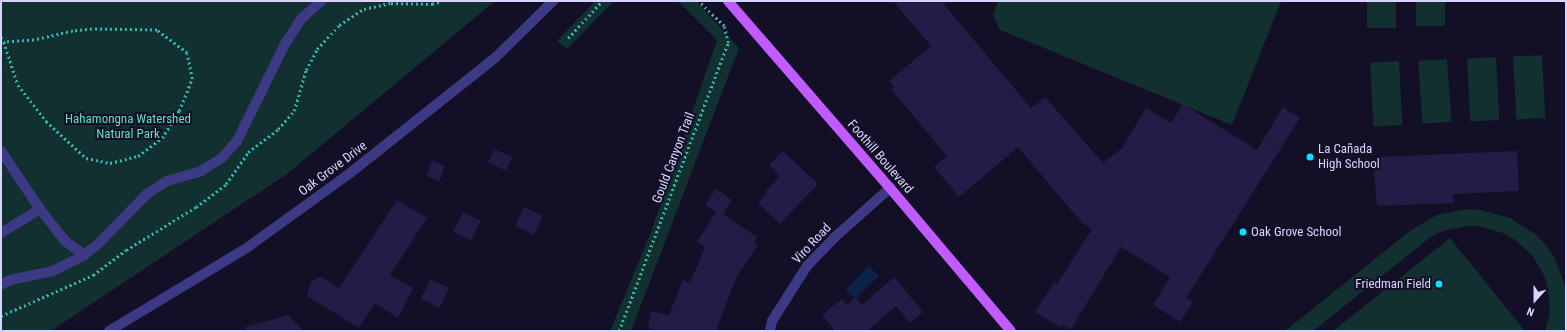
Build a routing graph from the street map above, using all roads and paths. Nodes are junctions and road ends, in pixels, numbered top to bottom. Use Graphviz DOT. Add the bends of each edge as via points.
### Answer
graph roads {
  1 [pos="321,1"];
  2 [pos="553,1"];
  3 [pos="602,1"];
  4 [pos="698,1"];
  5 [pos="728,1"];
  6 [pos="1,37"];
  7 [pos="568,38"];
  8 [pos="4,42"];
  9 [pos="1,151"];
  10 [pos="890,188"];
  11 [pos="40,209"];
  12 [pos="1,233"];
  13 [pos="84,255"];
  14 [pos="1,285"];
  15 [pos="109,331"];
  16 [pos="619,331"];
  17 [pos="770,331"];
  18 [pos="1011,331"];
  1 -- 13 [label="street" via="301,19 237,141 222,158 201,171 167,181 147,194"];
  2 -- 15 [label="street, Oak Grove Drive" via="496,57 349,174 248,247"];
  3 -- 7 [label="path"];
  4 -- 16 [label="path, Gould Canyon Trail" via="724,26 728,42"];
  5 -- 10 [label="main road, Foothill Boulevard"];
  6 -- 8 [label="path"];
  8 -- 8 [label="path" via="18,85 46,121 86,158 110,163 138,156 162,138 179,111 192,79 188,53 157,30 92,29 34,40"];
  9 -- 11 [label="street"];
  10 -- 17 [label="street, Viro Road" via="835,236 807,266 772,321"];
  10 -- 18 [label="main road, Foothill Boulevard"];
  11 -- 12 [label="street"];
  11 -- 13 [label="street" via="65,240"];
  13 -- 14 [label="street" via="52,271 10,280"];
}
